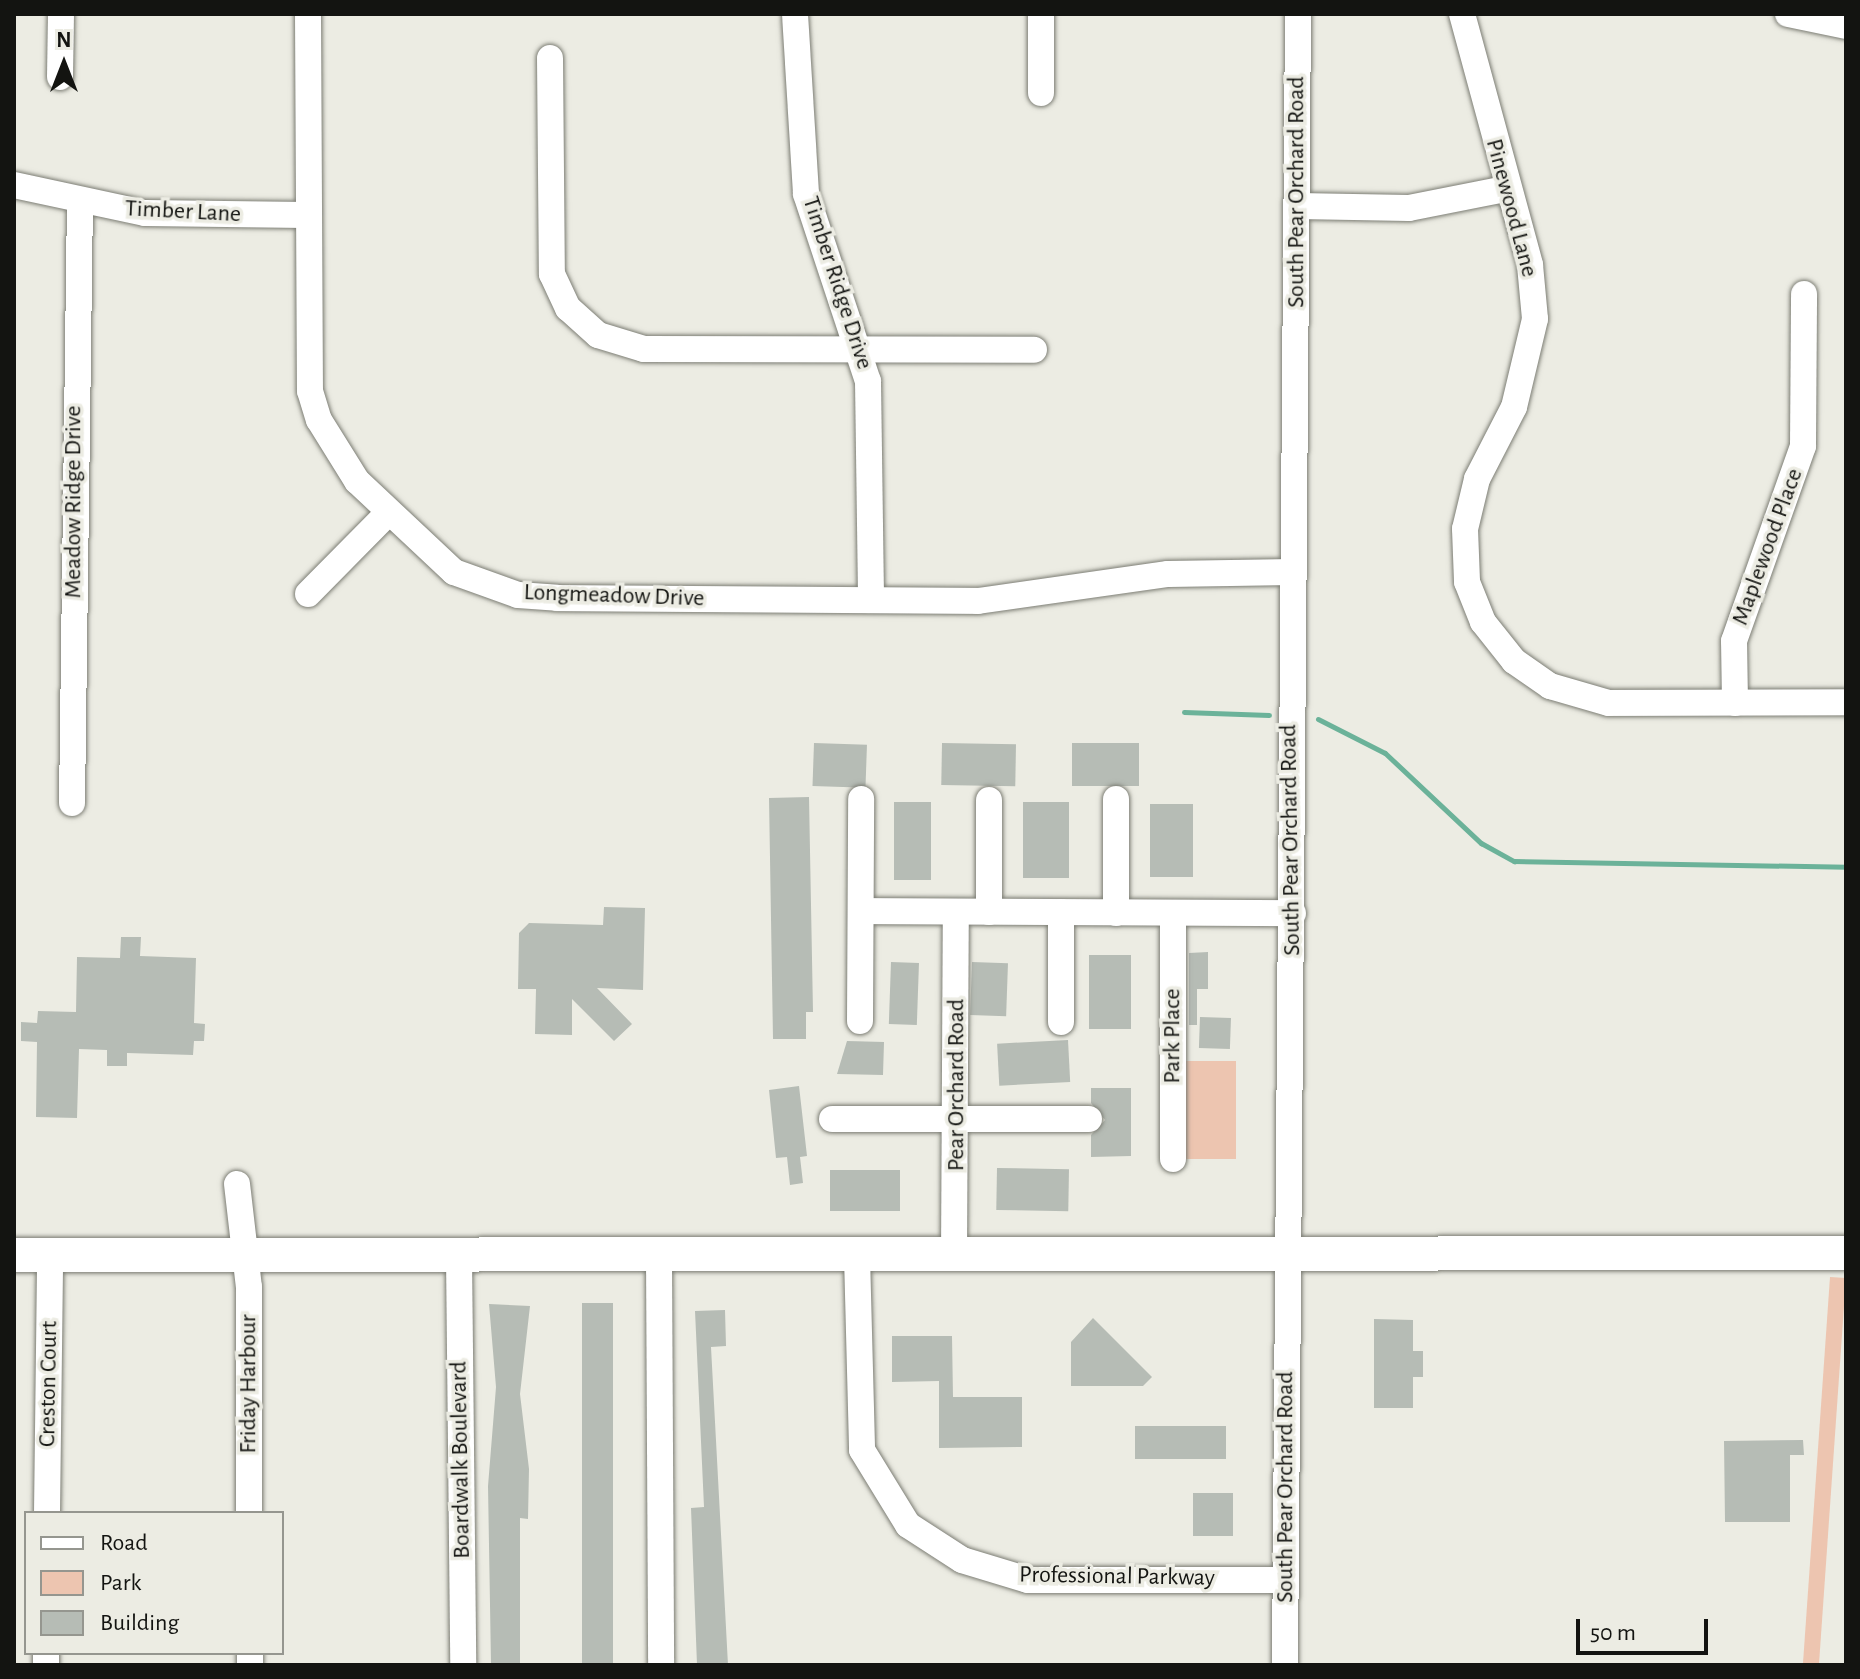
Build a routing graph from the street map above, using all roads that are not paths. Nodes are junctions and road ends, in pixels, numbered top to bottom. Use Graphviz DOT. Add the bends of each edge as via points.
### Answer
graph roads {
  1 [pos="61,14"];
  2 [pos="308,14"];
  3 [pos="795,14"];
  4 [pos="1041,14"];
  5 [pos="1298,14"];
  6 [pos="1462,14"];
  7 [pos="1788,14"];
  8 [pos="1846,26"];
  9 [pos="550,58"];
  10 [pos="60,77"];
  11 [pos="1041,93"];
  12 [pos="14,185"];
  13 [pos="1505,189"];
  14 [pos="80,201"];
  15 [pos="1298,206"];
  16 [pos="306,215"];
  17 [pos="1804,294"];
  18 [pos="1034,350"];
  19 [pos="863,351"];
  20 [pos="387,514"];
  21 [pos="1293,572"];
  22 [pos="308,594"];
  23 [pos="871,600"];
  24 [pos="1846,702"];
  25 [pos="1735,703"];
  26 [pos="861,799"];
  27 [pos="1116,799"];
  28 [pos="989,800"];
  29 [pos="72,803"];
  30 [pos="861,911"];
  31 [pos="956,912"];
  32 [pos="989,912"];
  33 [pos="1061,912"];
  34 [pos="1116,913"];
  35 [pos="1173,913"];
  36 [pos="1293,913"];
  37 [pos="860,1021"];
  38 [pos="1061,1022"];
  39 [pos="832,1119"];
  40 [pos="960,1119"];
  41 [pos="1089,1119"];
  42 [pos="1173,1159"];
  43 [pos="237,1184"];
  44 [pos="1846,1253"];
  45 [pos="14,1255"];
  46 [pos="50,1255"];
  47 [pos="1285,1255"];
  48 [pos="246,1256"];
  49 [pos="459,1256"];
  50 [pos="659,1256"];
  51 [pos="857,1256"];
  52 [pos="954,1258"];
  53 [pos="47,1511"];
  54 [pos="249,1511"];
  55 [pos="1285,1580"];
  56 [pos="463,1665"];
  57 [pos="661,1665"];
  58 [pos="1285,1665"];
  1 -- 10 [label="street"];
  2 -- 16 [label="street, Longmeadow Drive"];
  3 -- 19 [label="street, Timber Ridge Drive" via="806,194"];
  4 -- 11 [label="street"];
  5 -- 15 [label="street, South Pear Orchard Road"];
  6 -- 13 [label="street, Pinewood Lane"];
  7 -- 8 [label="street"];
  9 -- 19 [label="street" via="549,252 558,293 583,323 644,349"];
  12 -- 14 [label="street, Timber Lane"];
  13 -- 15 [label="street" via="1409,208"];
  13 -- 25 [label="street, Pinewood Lane" via="1530,265 1535,319 1514,407 1477,479 1465,529 1467,582 1483,622 1514,661 1550,686 1609,703"];
  14 -- 16 [label="street, Timber Lane" via="176,216"];
  14 -- 29 [label="street, Meadow Ridge Drive"];
  15 -- 21 [label="street, South Pear Orchard Road"];
  16 -- 20 [label="street, Longmeadow Drive" via="310,391 334,448"];
  17 -- 25 [label="street, Maplewood Place" via="1803,446 1734,641"];
  18 -- 19 [label="street"];
  19 -- 23 [label="street, Timber Ridge Drive"];
  20 -- 22 [label="street"];
  20 -- 23 [label="street, Longmeadow Drive" via="454,572 518,595"];
  21 -- 23 [label="street, Longmeadow Drive" via="1168,574 978,601"];
  21 -- 36 [label="street, South Pear Orchard Road"];
  24 -- 25 [label="street, Pinewood Lane"];
  26 -- 30 [label="street"];
  27 -- 34 [label="street"];
  28 -- 32 [label="street"];
  30 -- 31 [label="street"];
  30 -- 37 [label="street"];
  31 -- 32 [label="street"];
  31 -- 40 [label="street, Pear Orchard Road"];
  32 -- 33 [label="street"];
  33 -- 34 [label="street"];
  33 -- 38 [label="street"];
  34 -- 35 [label="street"];
  35 -- 36 [label="street"];
  35 -- 42 [label="street, Park Place"];
  36 -- 47 [label="street, South Pear Orchard Road"];
  39 -- 40 [label="street"];
  40 -- 41 [label="street"];
  40 -- 52 [label="street, Pear Orchard Road"];
  43 -- 48 [label="street, Friday Harbour"];
  44 -- 47 [label="main road"];
  45 -- 46 [label="main road"];
  46 -- 48 [label="main road"];
  46 -- 53 [label="street, Creston Court"];
  47 -- 52 [label="main road"];
  47 -- 55 [label="street, South Pear Orchard Road"];
  48 -- 49 [label="main road"];
  48 -- 54 [label="street, Friday Harbour"];
  49 -- 50 [label="main road"];
  49 -- 56 [label="street, Boardwalk Boulevard"];
  50 -- 51 [label="main road"];
  50 -- 57 [label="street"];
  51 -- 52 [label="main road"];
  51 -- 55 [label="street, Professional Parkway" via="862,1450 908,1525 962,1560 1028,1580"];
  55 -- 58 [label="street, South Pear Orchard Road"];
}
